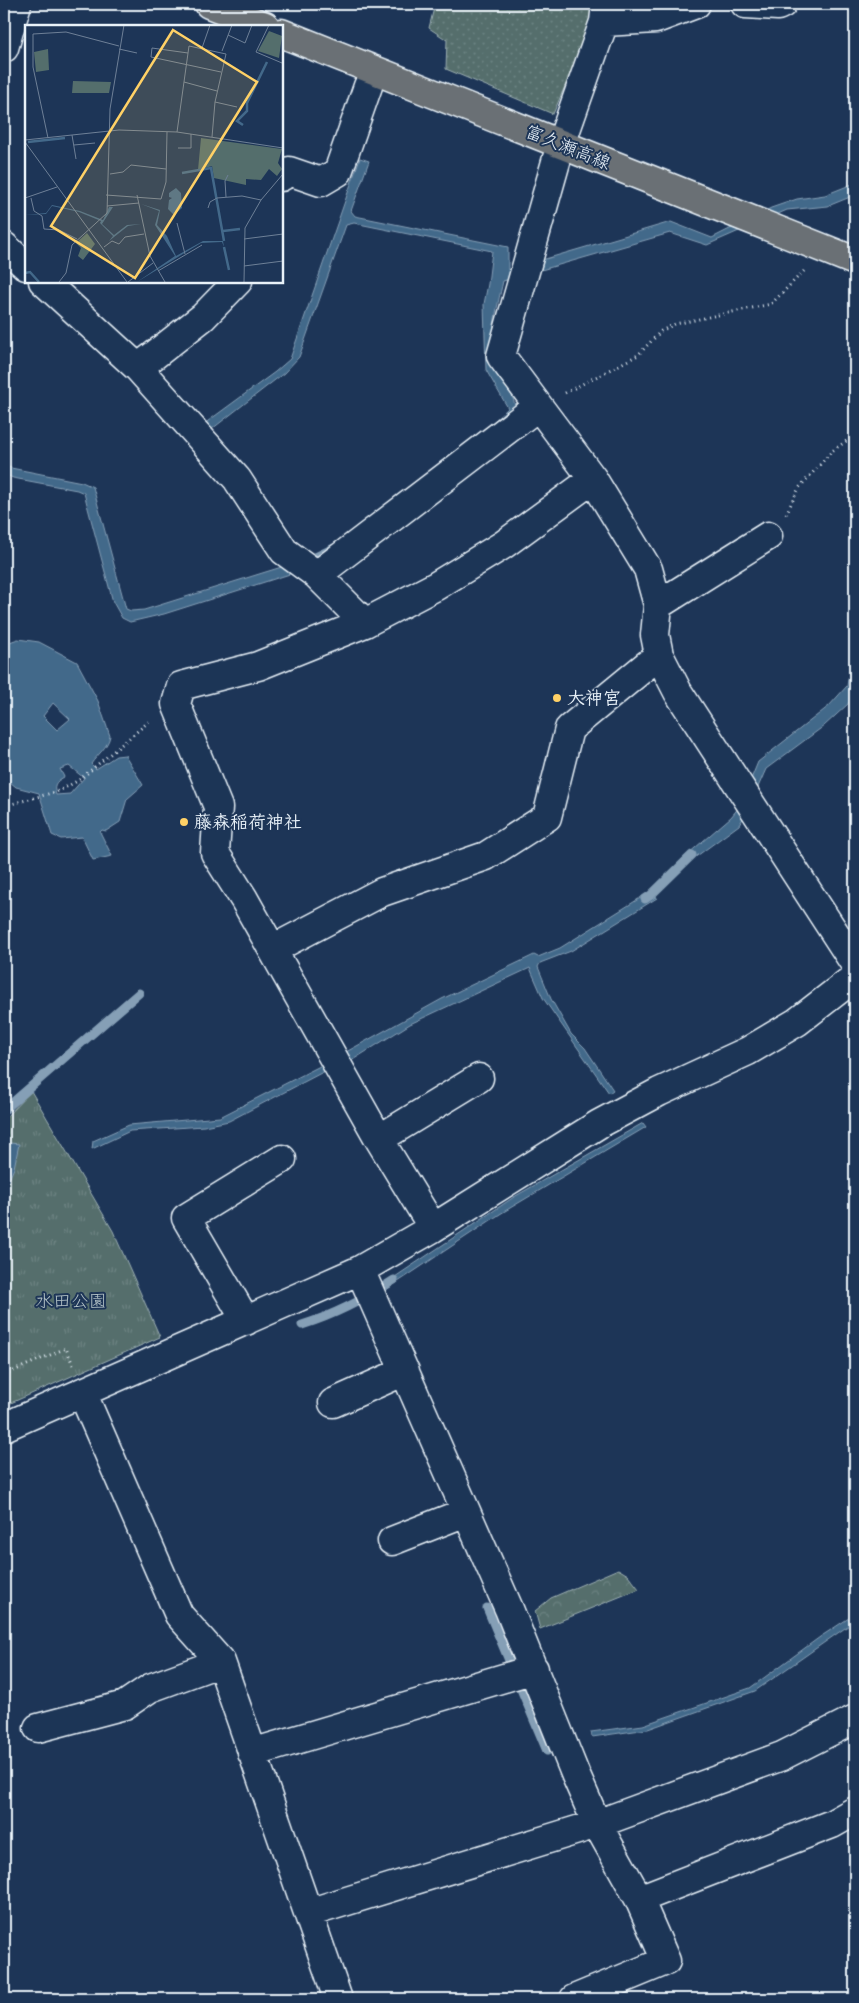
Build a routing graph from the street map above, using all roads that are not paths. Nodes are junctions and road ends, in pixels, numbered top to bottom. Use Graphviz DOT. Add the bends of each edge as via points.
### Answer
graph roads {
  1 [pos="17,4"];
  2 [pos="209,4"];
  3 [pos="696,4"];
  4 [pos="744,4"];
  5 [pos="782,4"];
  6 [pos="605,13"];
  7 [pos="262,25"];
  8 [pos="282,33"];
  9 [pos="4,48"];
  10 [pos="368,86"];
  11 [pos="561,144"];
  12 [pos="282,176"];
  13 [pos="4,246"];
  14 [pos="855,261"];
  15 [pos="25,265"];
  16 [pos="237,282"];
  17 [pos="59,285"];
  18 [pos="138,368"];
  19 [pos="537,407"];
  20 [pos="593,479"];
  21 [pos="768,536"];
  22 [pos="317,575"];
  23 [pos="658,605"];
  24 [pos="365,623"];
  25 [pos="659,655"];
  26 [pos="273,949"];
  27 [pos="855,964"];
  28 [pos="855,977"];
  29 [pos="480,1078"];
  30 [pos="379,1139"];
  31 [pos="282,1159"];
  32 [pos="433,1228"];
  33 [pos="360,1270"];
  34 [pos="246,1321"];
  35 [pos="404,1371"];
  36 [pos="79,1383"];
  37 [pos="332,1403"];
  38 [pos="4,1427"];
  39 [pos="466,1512"];
  40 [pos="392,1541"];
  41 [pos="221,1662"];
  42 [pos="534,1669"];
  43 [pos="855,1719"];
  44 [pos="38,1728"];
  45 [pos="252,1753"];
  46 [pos="855,1811"];
  47 [pos="598,1824"];
  48 [pos="639,1899"];
  49 [pos="308,1913"];
  50 [pos="338,1999"];
  51 [pos="574,1999"];
  1 -- 9 [label="street"];
  2 -- 7 [label="main road"];
  3 -- 6 [label="street" via="656,19"];
  4 -- 5 [label="street"];
  6 -- 11 [label="street"];
  8 -- 11 [label="main road, 富久瀬高線"];
  10 -- 12 [label="street" via="338,172 321,182 289,171"];
  11 -- 14 [label="main road, 富久瀬高線"];
  11 -- 19 [label="street" via="501,356"];
  13 -- 15 [label="street"];
  16 -- 18 [label="street" via="203,318"];
  17 -- 18 [label="street"];
  18 -- 22 [label="street" via="237,479 284,551"];
  19 -- 20 [label="street"];
  19 -- 22 [label="street"];
  20 -- 23 [label="street" via="648,569"];
  20 -- 24 [label="street" via="503,546"];
  21 -- 23 [label="street"];
  22 -- 24 [label="street"];
  23 -- 25 [label="street" via="655,635"];
  24 -- 26 [label="street" via="258,666 181,686 176,704 218,807 215,853"];
  25 -- 26 [label="street" via="569,729 547,817 486,856 382,892"];
  25 -- 27 [label="street" via="678,692"];
  26 -- 30 [label="street"];
  28 -- 32 [label="street" via="797,1022 748,1051 599,1124"];
  29 -- 30 [label="street"];
  30 -- 32 [label="street"];
  31 -- 34 [label="street" via="186,1218"];
  32 -- 33 [label="street"];
  33 -- 34 [label="street"];
  33 -- 35 [label="street"];
  34 -- 36 [label="street"];
  35 -- 37 [label="street"];
  35 -- 39 [label="street"];
  36 -- 38 [label="street"];
  36 -- 41 [label="street" via="179,1615"];
  39 -- 40 [label="street"];
  39 -- 42 [label="street"];
  41 -- 44 [label="street" via="150,1688 125,1705"];
  41 -- 45 [label="street"];
  42 -- 45 [label="street"];
  42 -- 47 [label="street"];
  43 -- 47 [label="street" via="782,1756"];
  45 -- 49 [label="street"];
  46 -- 48 [label="street" via="832,1824"];
  47 -- 48 [label="street"];
  47 -- 49 [label="street"];
  48 -- 51 [label="street" via="666,1961"];
  49 -- 50 [label="street"];
}
